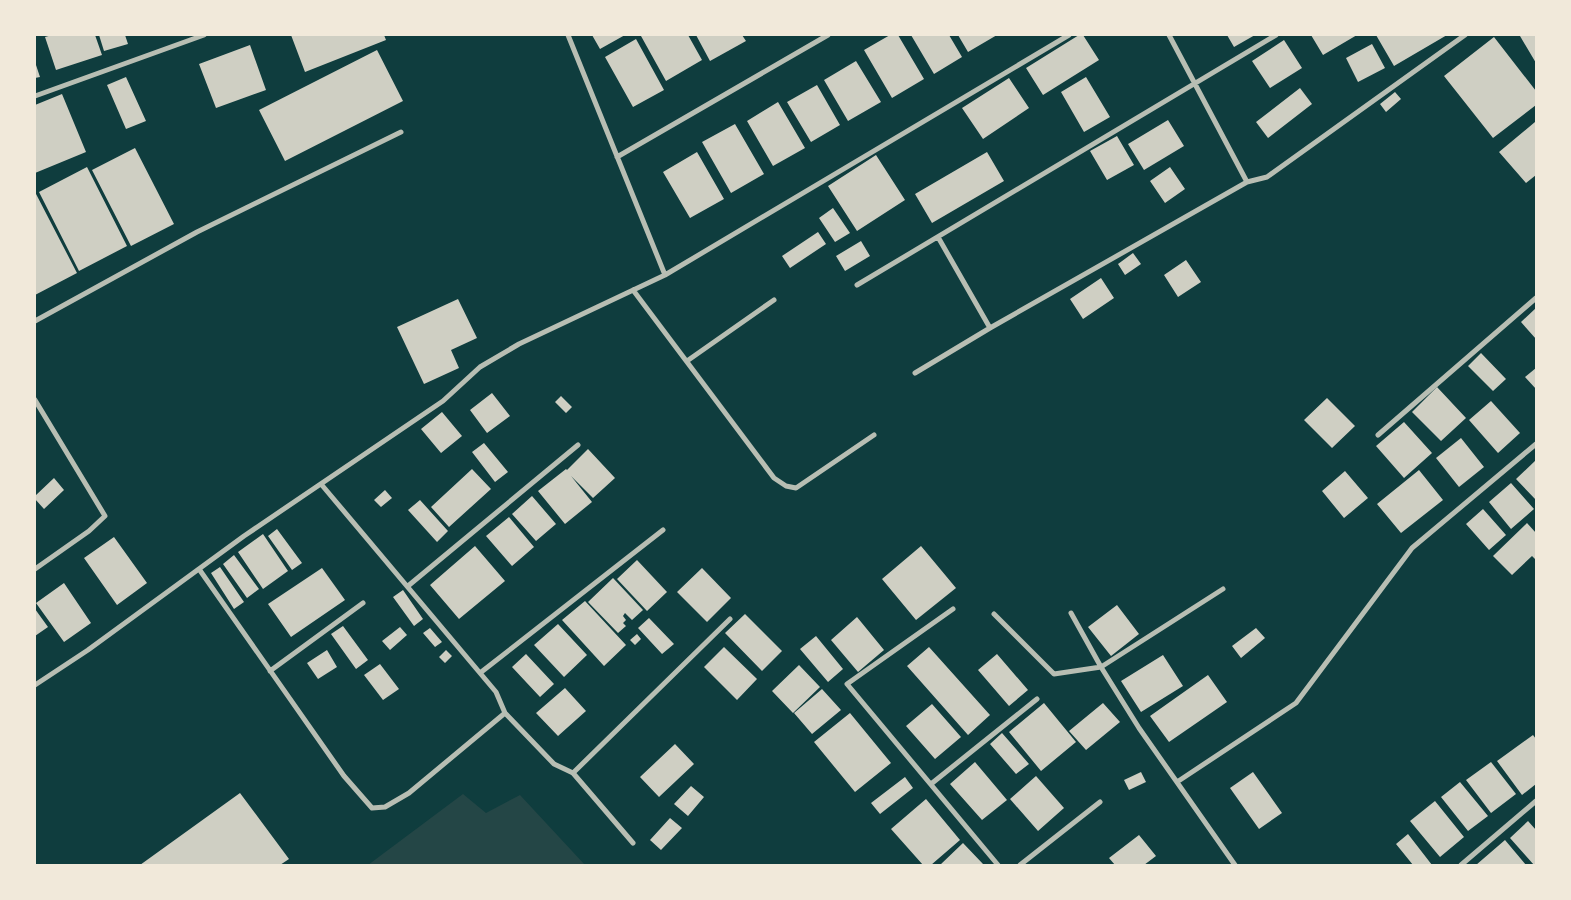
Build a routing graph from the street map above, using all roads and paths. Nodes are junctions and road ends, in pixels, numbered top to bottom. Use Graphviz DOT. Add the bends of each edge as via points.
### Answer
graph roads {
  1 [pos="204,35"];
  2 [pos="568,35"];
  3 [pos="828,35"];
  4 [pos="1069,35"];
  5 [pos="1169,35"];
  6 [pos="1276,35"];
  7 [pos="1465,35"];
  8 [pos="1195,84"];
  9 [pos="35,96"];
  10 [pos="401,132"];
  11 [pos="617,157"];
  12 [pos="1246,182"];
  13 [pos="938,237"];
  14 [pos="665,275"];
  15 [pos="857,285"];
  16 [pos="633,290"];
  17 [pos="1536,298"];
  18 [pos="774,300"];
  19 [pos="35,321"];
  20 [pos="990,328"];
  21 [pos="687,361"];
  22 [pos="915,373"];
  23 [pos="35,400"];
  24 [pos="874,435"];
  25 [pos="1378,435"];
  26 [pos="1536,444"];
  27 [pos="578,445"];
  28 [pos="321,484"];
  29 [pos="664,530"];
  30 [pos="35,569"];
  31 [pos="199,569"];
  32 [pos="408,586"];
  33 [pos="1223,589"];
  34 [pos="363,603"];
  35 [pos="953,609"];
  36 [pos="1071,613"];
  37 [pos="994,614"];
  38 [pos="730,619"];
  39 [pos="1101,667"];
  40 [pos="270,671"];
  41 [pos="480,673"];
  42 [pos="35,685"];
  43 [pos="1037,699"];
  44 [pos="505,713"];
  45 [pos="574,773"];
  46 [pos="1177,782"];
  47 [pos="932,784"];
  48 [pos="1536,801"];
  49 [pos="1100,802"];
  50 [pos="633,843"];
  51 [pos="998,865"];
  52 [pos="1020,865"];
  53 [pos="1235,865"];
  54 [pos="1460,865"];
  1 -- 9 [label="street"];
  2 -- 11 [label="street"];
  3 -- 11 [label="street"];
  4 -- 14 [label="street"];
  5 -- 8 [label="street"];
  6 -- 8 [label="street"];
  7 -- 12 [label="street" via="1267,177"];
  8 -- 12 [label="street"];
  8 -- 13 [label="street"];
  10 -- 19 [label="street" via="197,232"];
  11 -- 14 [label="street"];
  12 -- 20 [label="street"];
  13 -- 15 [label="street"];
  13 -- 20 [label="street"];
  14 -- 16 [label="street"];
  16 -- 21 [label="street"];
  16 -- 28 [label="street" via="519,344 480,367 443,401"];
  17 -- 25 [label="street"];
  18 -- 21 [label="street"];
  20 -- 22 [label="street"];
  21 -- 24 [label="street" via="774,478 786,486 796,488"];
  23 -- 30 [label="street" via="105,516"];
  26 -- 46 [label="street" via="1412,548 1296,703"];
  27 -- 32 [label="street"];
  28 -- 31 [label="street"];
  28 -- 32 [label="street"];
  29 -- 41 [label="street"];
  31 -- 40 [label="street"];
  31 -- 42 [label="street"];
  32 -- 41 [label="street"];
  33 -- 39 [label="street"];
  34 -- 40 [label="street"];
  35 -- 47 [label="street" via="847,684"];
  36 -- 39 [label="street"];
  37 -- 39 [label="street" via="1054,674"];
  38 -- 45 [label="street"];
  39 -- 46 [label="street"];
  40 -- 44 [label="street" via="344,776 372,808 385,807 409,793"];
  41 -- 44 [label="street" via="496,692"];
  43 -- 47 [label="street"];
  44 -- 45 [label="street" via="554,764"];
  45 -- 50 [label="street"];
  46 -- 53 [label="street"];
  47 -- 51 [label="street"];
  48 -- 54 [label="street"];
  49 -- 52 [label="street"];
}
